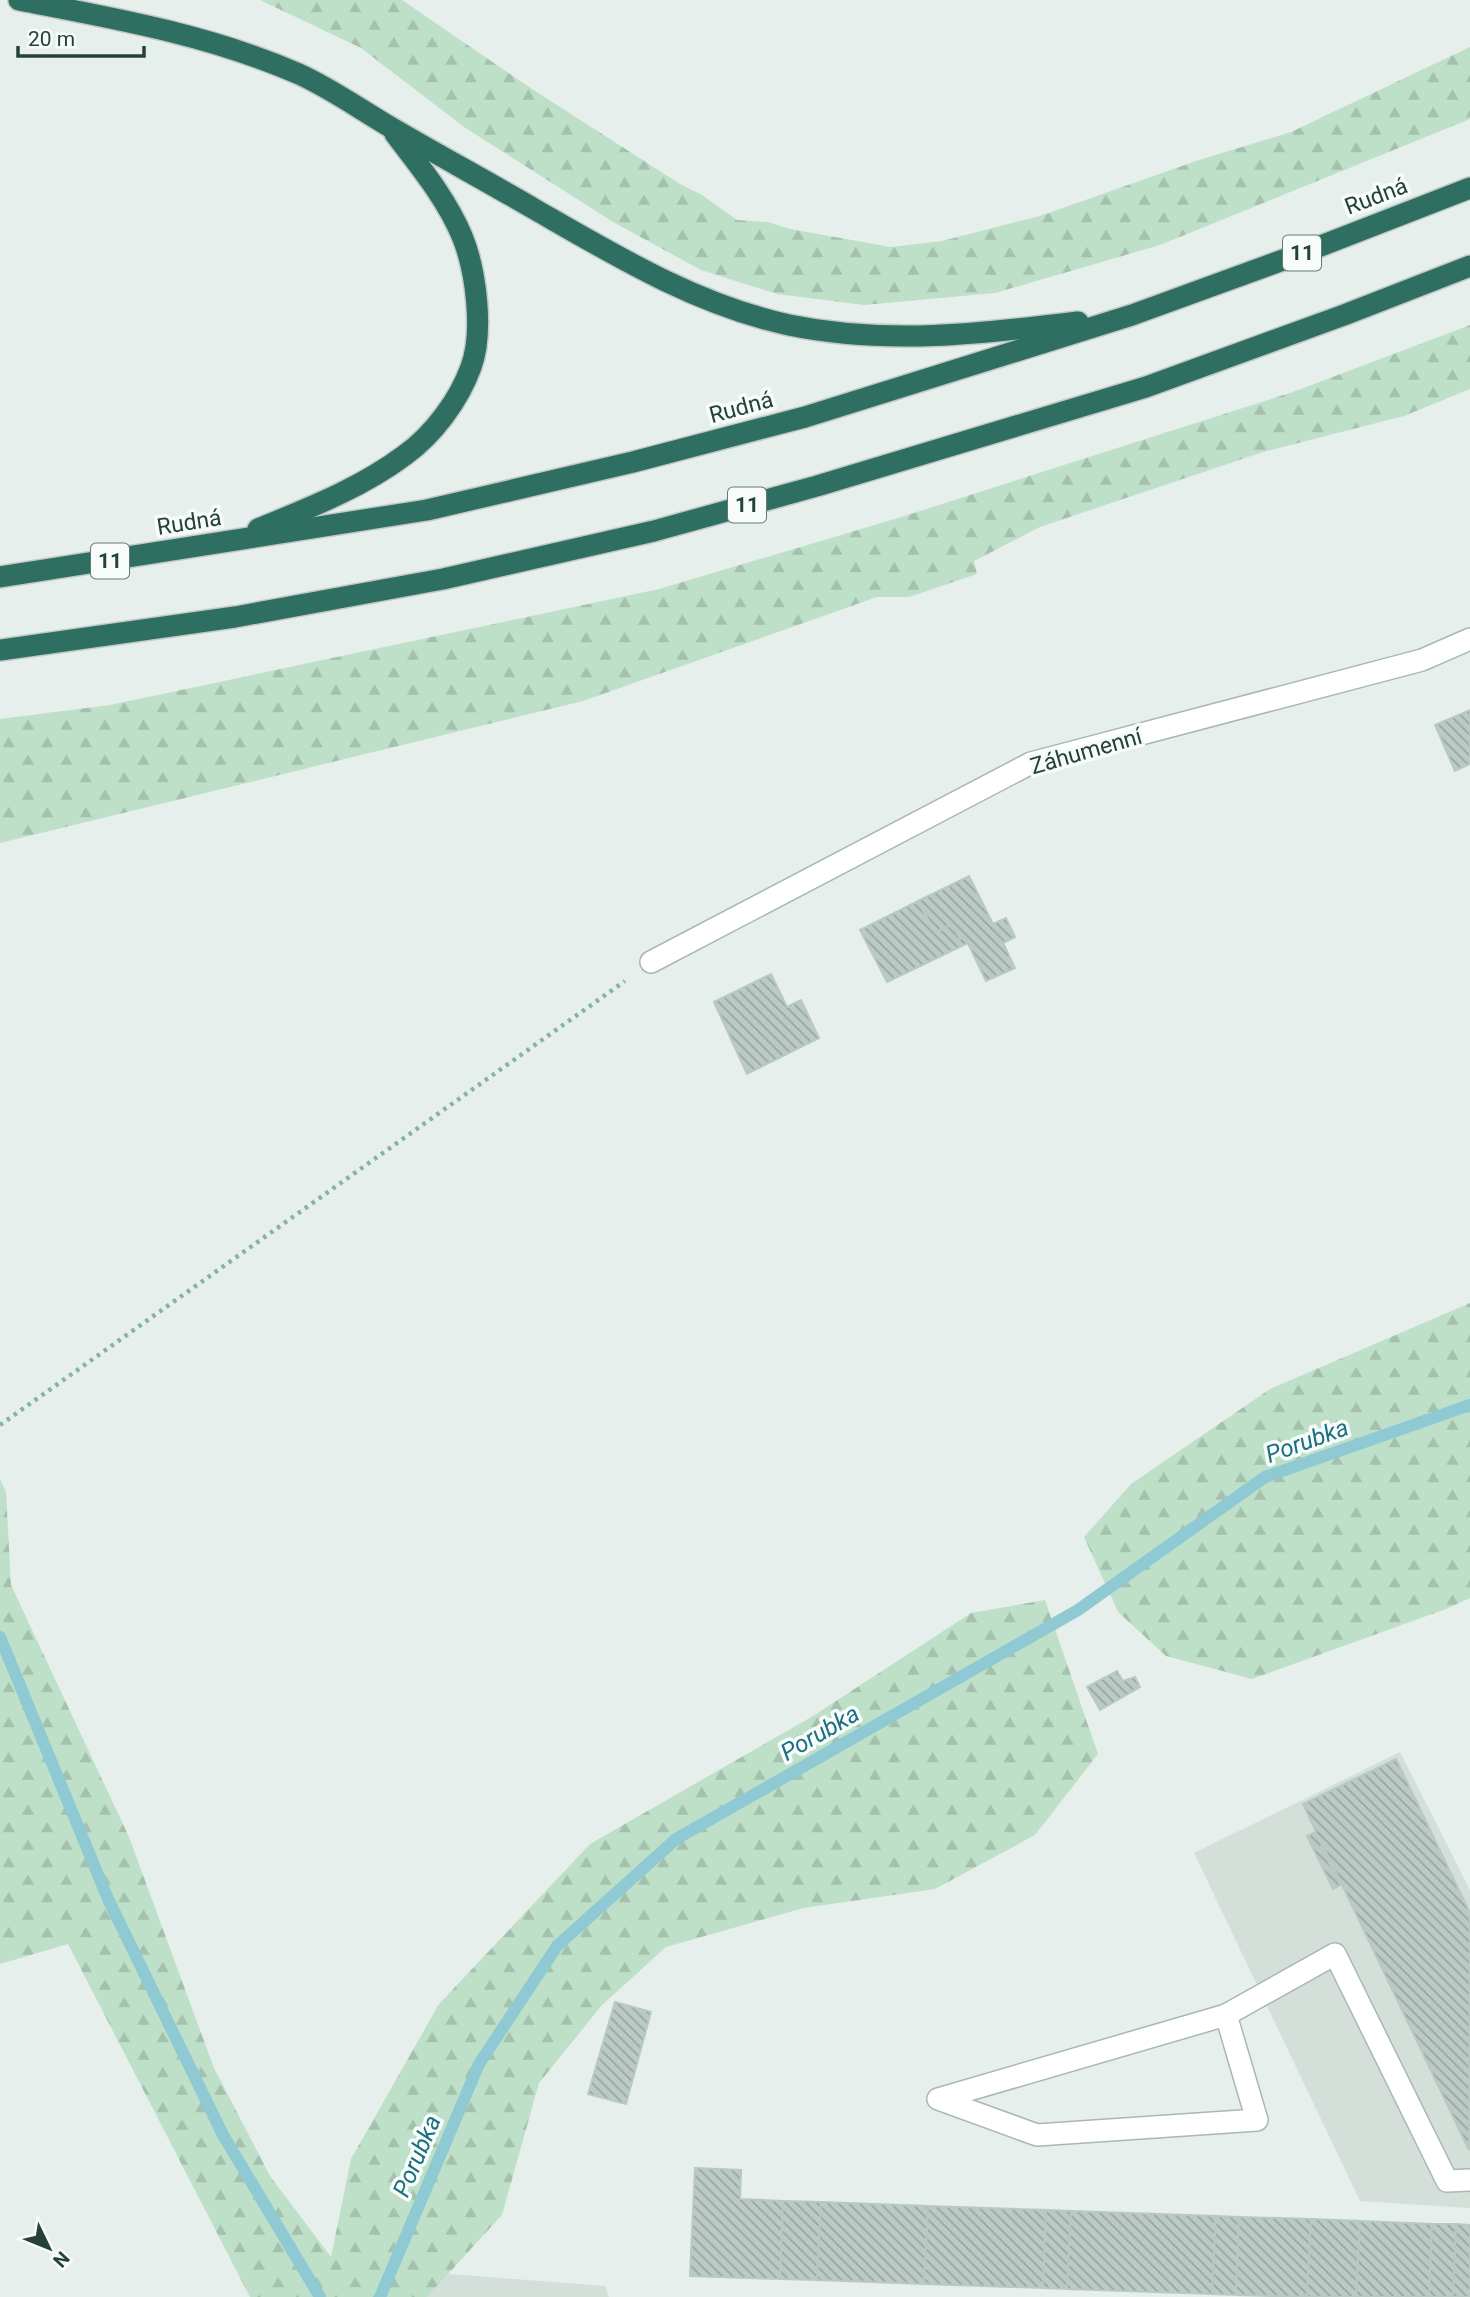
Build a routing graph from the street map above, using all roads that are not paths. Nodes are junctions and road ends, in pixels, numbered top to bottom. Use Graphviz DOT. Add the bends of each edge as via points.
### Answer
graph roads {
  1 [pos="19,0"];
  2 [pos="389,127"];
  3 [pos="1470,188"];
  4 [pos="1470,265"];
  5 [pos="1132,315"];
  6 [pos="221,544"];
  7 [pos="0,577"];
  8 [pos="1470,639"];
  9 [pos="0,650"];
  10 [pos="651,962"];
  11 [pos="1226,2015"];
  12 [pos="1470,2180"];
  1 -- 2 [label="highway" via="244,52 345,97"];
  2 -- 5 [label="highway" via="654,277 727,307 789,325 878,337 970,335"];
  2 -- 6 [label="highway" via="436,188 462,237 475,298 477,334 472,366 435,427 399,460 352,488"];
  3 -- 5 [label="highway, Rudná / 11"];
  4 -- 9 [label="highway, 11" via="1146,387 654,531 443,579 261,612"];
  5 -- 6 [label="highway, Rudná / 11" via="805,417 646,459 427,510"];
  6 -- 7 [label="highway, Rudná / 11"];
  8 -- 10 [label="street, Záhumenní" via="1422,660 1031,763"];
  11 -- 11 [label="street" via="1257,2120 1037,2135 938,2099"];
  11 -- 12 [label="street" via="1335,1954 1447,2182"];
}
